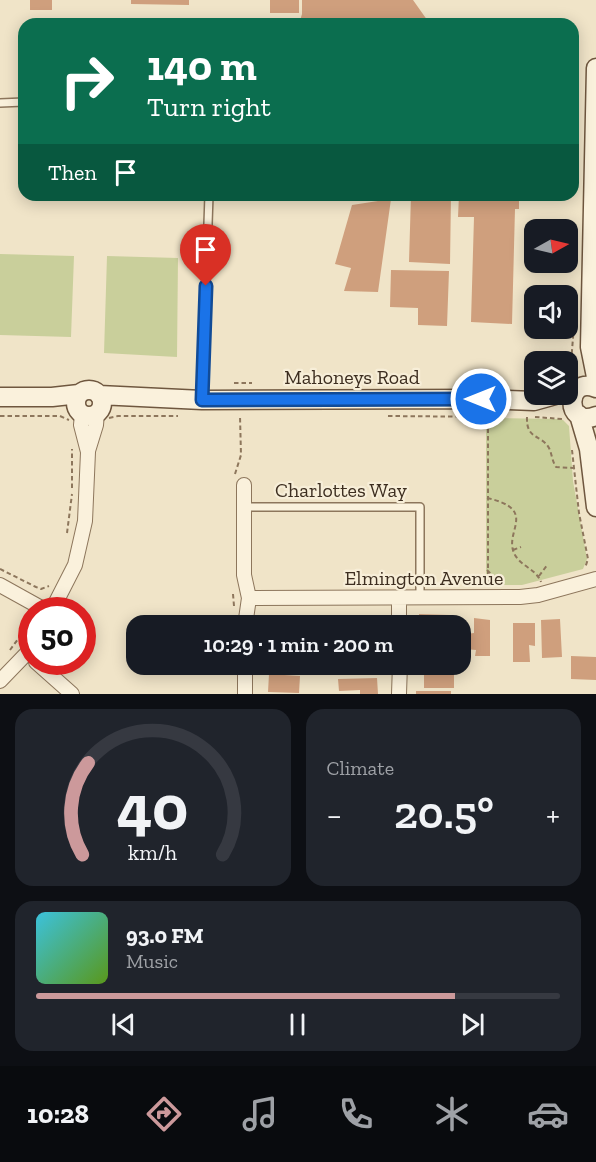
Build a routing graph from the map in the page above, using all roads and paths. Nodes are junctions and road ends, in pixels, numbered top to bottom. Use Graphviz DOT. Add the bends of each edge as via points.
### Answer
graph roads {
  1 [pos="596,68"];
  2 [pos="18,102"];
  3 [pos="0,103"];
  4 [pos="595,154"];
  5 [pos="208,201"];
  6 [pos="590,347"];
  7 [pos="596,376"];
  8 [pos="578,382"];
  9 [pos="234,383"];
  10 [pos="257,383"];
  11 [pos="6,397"];
  12 [pos="202,400"];
  13 [pos="541,405"];
  14 [pos="531,409"];
  15 [pos="89,411"];
  16 [pos="0,416"];
  17 [pos="184,416"];
  18 [pos="386,416"];
  19 [pos="488,417"];
  20 [pos="508,417"];
  21 [pos="517,417"];
  22 [pos="580,417"];
  23 [pos="596,421"];
  24 [pos="72,440"];
  25 [pos="589,449"];
  26 [pos="572,459"];
  27 [pos="573,468"];
  28 [pos="244,485"];
  29 [pos="487,498"];
  30 [pos="244,507"];
  31 [pos="596,507"];
  32 [pos="66,542"];
  33 [pos="521,547"];
  34 [pos="513,550"];
  35 [pos="548,564"];
  36 [pos="0,569"];
  37 [pos="487,570"];
  38 [pos="539,576"];
  39 [pos="592,580"];
  40 [pos="542,583"];
  41 [pos="0,585"];
  42 [pos="50,585"];
  43 [pos="488,586"];
  44 [pos="504,586"];
  45 [pos="22,597"];
  46 [pos="59,597"];
  47 [pos="249,598"];
  48 [pos="399,598"];
  49 [pos="420,598"];
  50 [pos="247,615"];
  51 [pos="399,615"];
  52 [pos="18,639"];
  53 [pos="5,656"];
  54 [pos="18,665"];
  55 [pos="53,675"];
  56 [pos="244,675"];
  57 [pos="399,675"];
  58 [pos="0,681"];
  59 [pos="72,694"];
  60 [pos="245,694"];
  61 [pos="399,694"];
  1 -- 4 [label="main road"];
  2 -- 3 [label="lane"];
  4 -- 6 [label="main road"];
  5 -- 12 [label="lane"];
  6 -- 7 [label="main road"];
  6 -- 8 [label="main road"];
  9 -- 10 [label="path"];
  11 -- 15 [label="main road, Mahoneys Road"];
  12 -- 14 [label="main road, Mahoneys Road" via="481,399"];
  12 -- 15 [label="main road, Mahoneys Road" via="169,399"];
  13 -- 14 [label="main road, Mahoneys Road"];
  14 -- 21 [label="path"];
  14 -- 22 [label="main road, Mahoneys Road" via="562,411"];
  14 -- 22 [label="path" via="563,419"];
  14 -- 27 [label="path" via="528,428 549,447 556,467"];
  15 -- 16 [label="path" via="66,418"];
  15 -- 17 [label="path" via="109,418"];
  15 -- 46 [label="street" via="96,425 88,452 81,544"];
  18 -- 19 [label="path"];
  19 -- 20 [label="path"];
  19 -- 29 [label="path"];
  22 -- 25 [label="main road"];
  23 -- 25 [label="main road"];
  24 -- 32 [label="path" via="72,494"];
  25 -- 31 [label="main road"];
  26 -- 27 [label="path"];
  27 -- 39 [label="path" via="588,559 584,571"];
  28 -- 30 [label="street"];
  29 -- 34 [label="path" via="508,505 515,514"];
  29 -- 37 [label="path"];
  30 -- 47 [label="street" via="244,575"];
  30 -- 49 [label="lane, Charlottes Way" via="420,507"];
  33 -- 34 [label="path"];
  34 -- 38 [label="path" via="518,560"];
  35 -- 38 [label="path"];
  36 -- 42 [label="path" via="36,587"];
  37 -- 43 [label="path"];
  37 -- 44 [label="path"];
  38 -- 40 [label="path"];
  39 -- 49 [label="street, Elmington Avenue" via="529,597 475,603"];
  41 -- 45 [label="street"];
  47 -- 48 [label="street, Elmington Avenue"];
  47 -- 50 [label="street"];
  48 -- 49 [label="street, Elmington Avenue"];
  48 -- 51 [label="street"];
  52 -- 53 [label="path"];
  54 -- 58 [label="street"];
  55 -- 59 [label="street"];
  56 -- 60 [label="street"];
  57 -- 61 [label="street"];
}
